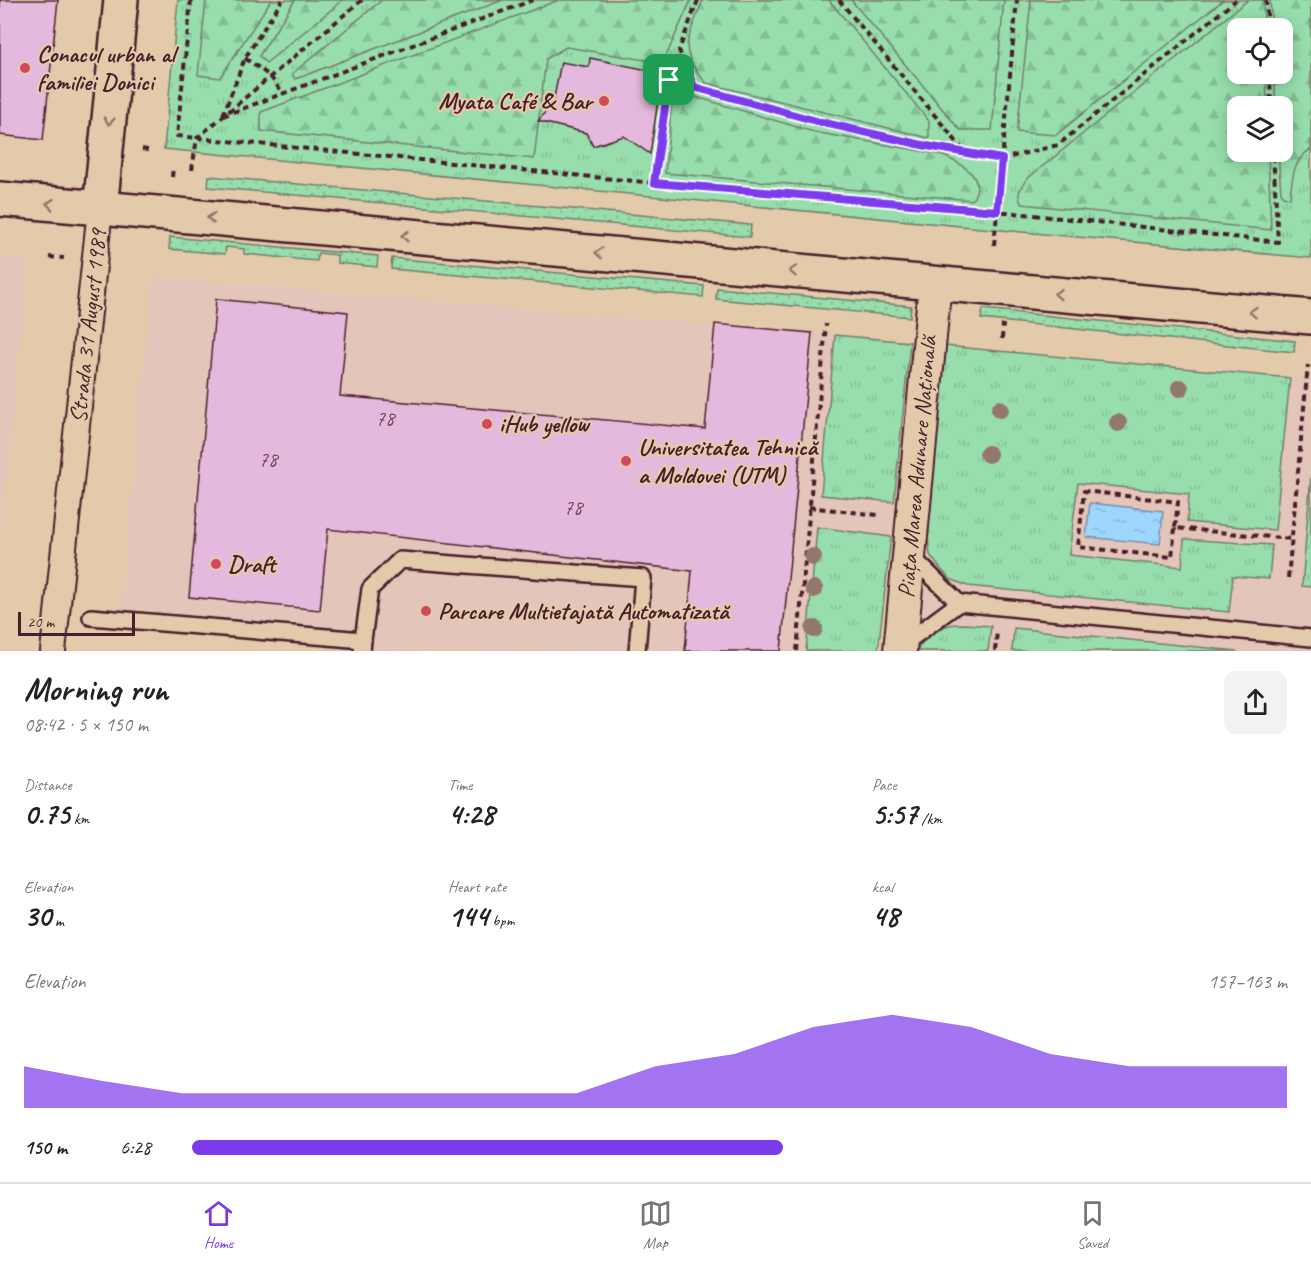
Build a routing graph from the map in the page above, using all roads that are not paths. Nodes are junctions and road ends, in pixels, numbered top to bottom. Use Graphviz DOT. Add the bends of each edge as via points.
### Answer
graph roads {
  1 [pos="121,0"];
  2 [pos="0,199"];
  3 [pos="100,208"];
  4 [pos="935,284"];
  5 [pos="1311,317"];
  6 [pos="909,554"];
  7 [pos="959,603"];
  8 [pos="91,617"];
  9 [pos="1311,638"];
  10 [pos="363,646"];
  11 [pos="900,649"];
  12 [pos="53,651"];
  13 [pos="637,651"];
  1 -- 3 [label="main road, Strada 31 August 1989, one-way"];
  3 -- 2 [label="main road, one-way"];
  4 -- 3 [label="main road, one-way"];
  3 -- 12 [label="street, Strada 31 August 1989"];
  5 -- 4 [label="main road, one-way"];
  4 -- 6 [label="street, Piața Marea Adunare Națională"];
  6 -- 7 [label="lane"];
  6 -- 11 [label="street, Piața Marea Adunare Națională"];
  7 -- 9 [label="lane"];
  7 -- 11 [label="lane"];
  8 -- 10 [label="lane"];
  10 -- 13 [label="lane" via="370,589 400,560 643,578"];
}
